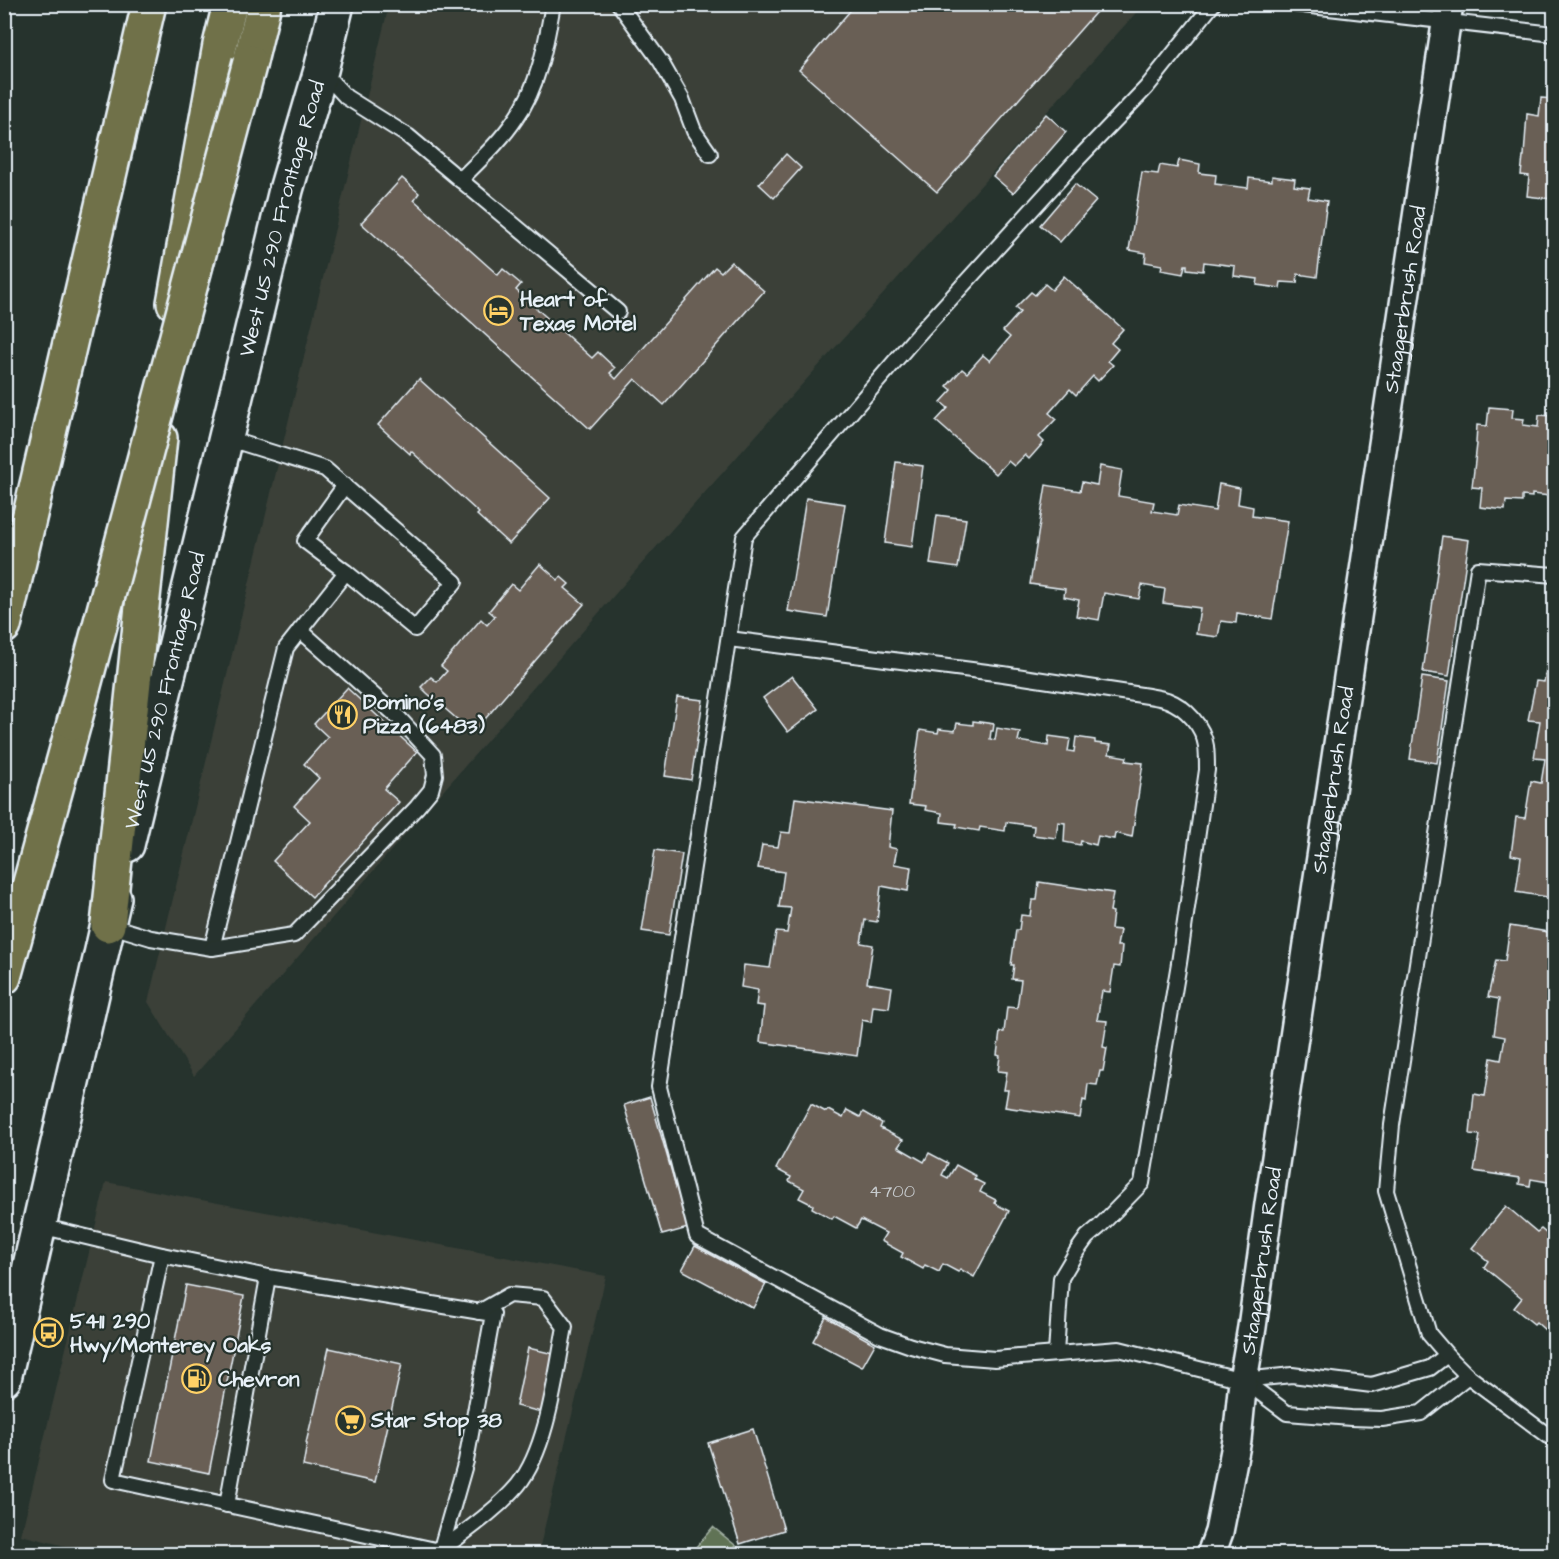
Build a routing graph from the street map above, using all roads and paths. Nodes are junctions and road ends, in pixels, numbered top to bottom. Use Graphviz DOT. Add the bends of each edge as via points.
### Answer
graph roads {
  1 [pos="149,4"];
  2 [pos="230,4"];
  3 [pos="264,4"];
  4 [pos="337,4"];
  5 [pos="553,4"];
  6 [pos="619,4"];
  7 [pos="1212,4"];
  8 [pos="1294,4"];
  9 [pos="1448,13"];
  10 [pos="1554,34"];
  11 [pos="321,70"];
  12 [pos="710,154"];
  13 [pos="460,180"];
  14 [pos="618,312"];
  15 [pos="226,438"];
  16 [pos="345,485"];
  17 [pos="346,572"];
  18 [pos="1554,575"];
  19 [pos="4,626"];
  20 [pos="300,630"];
  21 [pos="729,639"];
  22 [pos="108,925"];
  23 [pos="212,948"];
  24 [pos="4,977"];
  25 [pos="40,1226"];
  26 [pos="162,1255"];
  27 [pos="268,1277"];
  28 [pos="478,1312"];
  29 [pos="1056,1353"];
  30 [pos="1447,1355"];
  31 [pos="6,1366"];
  32 [pos="1468,1376"];
  33 [pos="1243,1380"];
  34 [pos="1554,1440"];
  35 [pos="228,1505"];
  36 [pos="440,1553"];
  37 [pos="1211,1554"];
  1 -- 19 [label="highway"];
  2 -- 22 [label="highway" via="175,289"];
  3 -- 24 [label="highway, bridge"];
  4 -- 11 [label="main road, West US 290 Frontage Road"];
  5 -- 13 [label="lane" via="532,89 517,118"];
  6 -- 12 [label="lane" via="661,62 694,131"];
  7 -- 21 [label="lane" via="1146,88 914,339 744,537"];
  8 -- 9 [label="lane" via="1367,13"];
  9 -- 10 [label="lane"];
  9 -- 33 [label="street, Staggerbrush Road"];
  11 -- 13 [label="lane" via="346,97 408,136"];
  11 -- 15 [label="main road, West US 290 Frontage Road" via="286,190"];
  13 -- 14 [label="lane"];
  15 -- 16 [label="lane" via="325,469"];
  15 -- 22 [label="main road, West US 290 Frontage Road"];
  16 -- 17 [label="lane" via="305,541"];
  16 -- 17 [label="lane" via="455,582 415,629"];
  17 -- 20 [label="lane"];
  18 -- 30 [label="lane" via="1478,569 1392,1125 1386,1191 1429,1334"];
  20 -- 23 [label="lane" via="286,648"];
  20 -- 23 [label="lane" via="398,717 433,755 435,775 431,790 294,935"];
  21 -- 29 [label="lane" via="659,1087 697,1236 880,1335 911,1346 995,1359"];
  21 -- 29 [label="lane" via="1148,696 1179,706 1202,729 1207,770 1142,1183 1087,1237 1061,1278"];
  22 -- 23 [label="lane" via="151,938"];
  22 -- 25 [label="main road, West US 290 Frontage Road"];
  25 -- 26 [label="lane"];
  25 -- 31 [label="main road, West US 290 Frontage Road"];
  26 -- 27 [label="lane"];
  26 -- 35 [label="lane" via="113,1480"];
  27 -- 28 [label="lane"];
  27 -- 35 [label="lane"];
  28 -- 36 [label="lane" via="493,1314 466,1461"];
  28 -- 36 [label="lane" via="509,1295 543,1298 565,1327 548,1416 534,1457 518,1484 496,1507"];
  29 -- 33 [label="lane" via="1119,1349"];
  30 -- 32 [label="lane"];
  30 -- 33 [label="lane" via="1430,1368 1372,1385 1292,1375"];
  32 -- 33 [label="lane" via="1421,1413 1382,1419 1287,1413"];
  32 -- 34 [label="lane"];
  33 -- 37 [label="street, Staggerbrush Road" via="1237,1440"];
  35 -- 36 [label="lane"];
}
